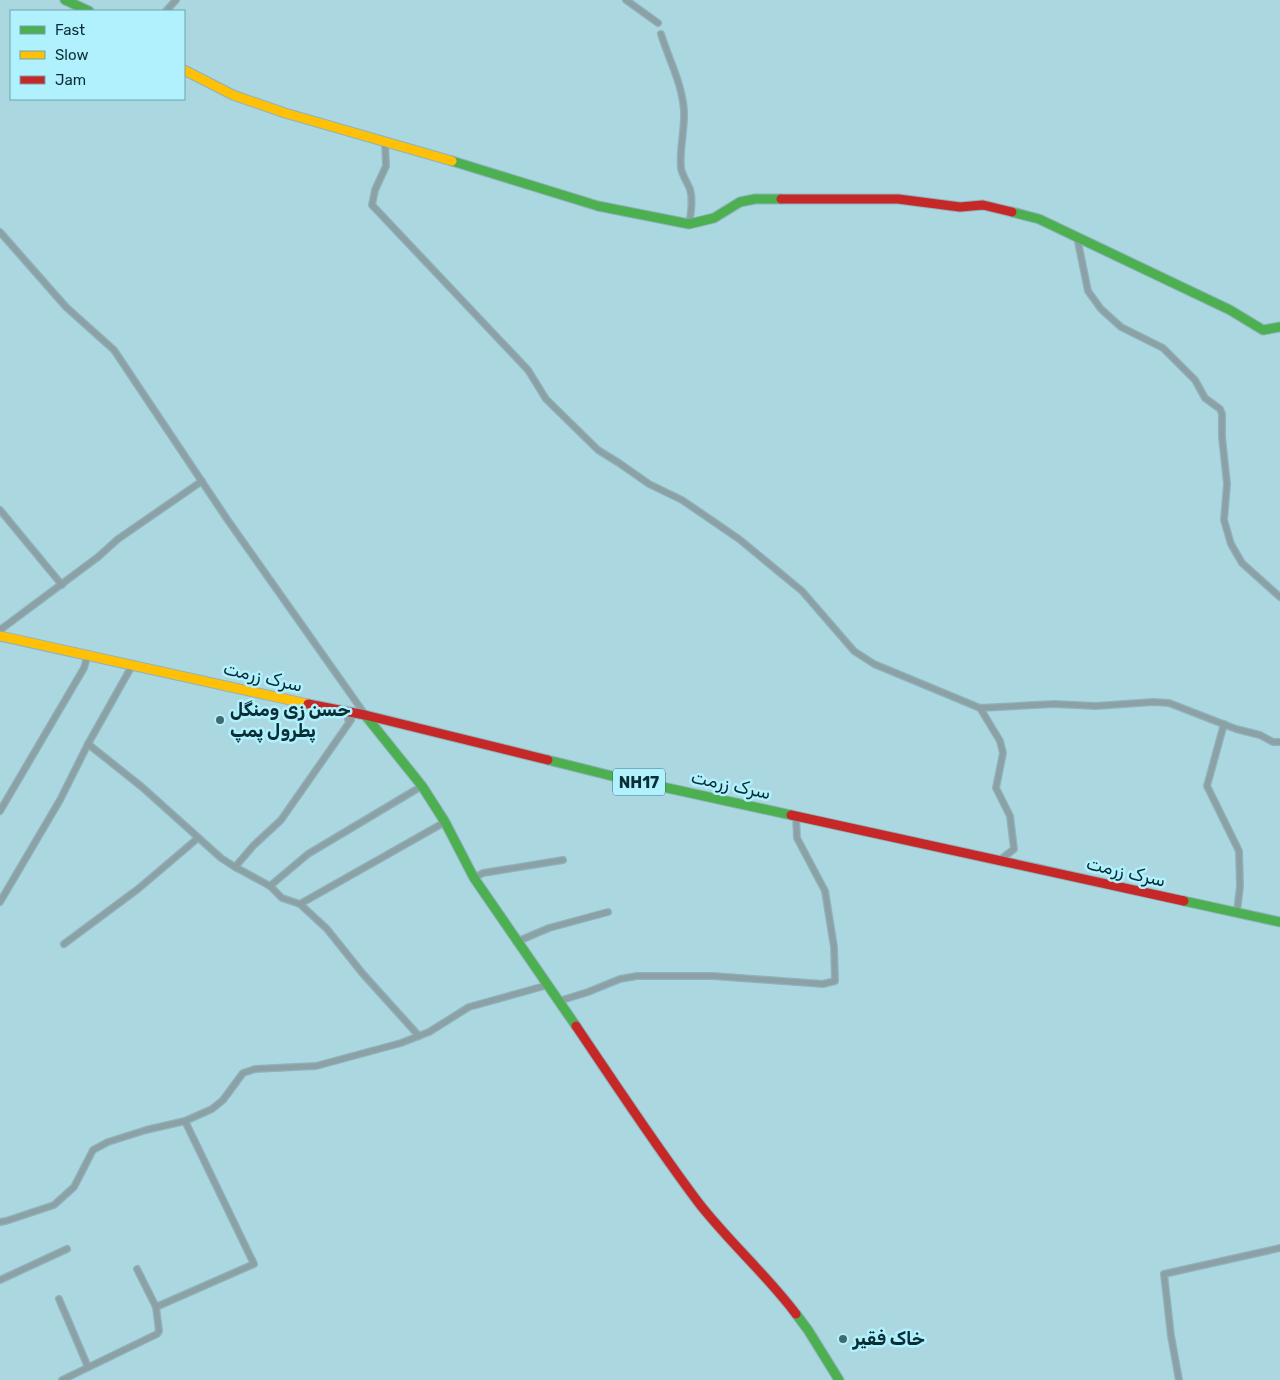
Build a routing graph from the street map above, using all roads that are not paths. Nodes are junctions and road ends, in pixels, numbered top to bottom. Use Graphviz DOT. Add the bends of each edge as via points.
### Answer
graph roads {
  1 [pos="65,0"];
  2 [pos="176,0"];
  3 [pos="626,0"];
  4 [pos="87,10"];
  5 [pos="167,10"];
  6 [pos="658,23"];
  7 [pos="661,34"];
  8 [pos="185,71"];
  9 [pos="385,142"];
  10 [pos="689,224"];
  11 [pos="0,232"];
  12 [pos="1077,237"];
  13 [pos="1280,327"];
  14 [pos="202,480"];
  15 [pos="0,510"];
  16 [pos="62,585"];
  17 [pos="1280,597"];
  18 [pos="0,630"];
  19 [pos="0,636"];
  20 [pos="88,654"];
  21 [pos="133,664"];
  22 [pos="980,708"];
  23 [pos="350,713"];
  24 [pos="365,714"];
  25 [pos="1224,724"];
  26 [pos="1280,742"];
  27 [pos="88,744"];
  28 [pos="422,786"];
  29 [pos="0,811"];
  30 [pos="796,816"];
  31 [pos="445,822"];
  32 [pos="198,838"];
  33 [pos="564,860"];
  34 [pos="1000,860"];
  35 [pos="235,868"];
  36 [pos="474,878"];
  37 [pos="270,886"];
  38 [pos="0,902"];
  39 [pos="300,904"];
  40 [pos="608,912"];
  41 [pos="1237,914"];
  42 [pos="1280,922"];
  43 [pos="516,942"];
  44 [pos="64,944"];
  45 [pos="548,985"];
  46 [pos="559,1000"];
  47 [pos="419,1036"];
  48 [pos="185,1121"];
  49 [pos="0,1222"];
  50 [pos="1280,1248"];
  51 [pos="67,1249"];
  52 [pos="137,1270"];
  53 [pos="0,1280"];
  54 [pos="58,1299"];
  55 [pos="156,1307"];
  56 [pos="88,1367"];
  57 [pos="62,1380"];
  58 [pos="839,1380"];
  59 [pos="1179,1380"];
  1 -- 4 [label="main road"];
  2 -- 5 [label="street"];
  3 -- 6 [label="street"];
  7 -- 10 [label="street" via="676,73 684,111 681,169 690,191"];
  8 -- 9 [label="main road" via="233,95"];
  9 -- 10 [label="main road" via="598,206"];
  9 -- 22 [label="street" via="386,166 372,205 528,370 546,399 598,450 649,484 682,500 739,539 802,591 854,651 874,664"];
  10 -- 12 [label="main road" via="714,218 740,202 755,199 898,199 960,208 983,205 1039,219"];
  11 -- 14 [label="street" via="66,307 114,350"];
  12 -- 13 [label="main road" via="1230,310 1262,330"];
  12 -- 17 [label="street" via="1088,291 1100,309 1121,327 1163,348 1195,380 1205,398 1220,409 1227,484 1224,520 1231,544 1242,563"];
  14 -- 16 [label="street" via="118,539"];
  14 -- 24 [label="street"];
  15 -- 16 [label="street"];
  16 -- 18 [label="street"];
  19 -- 20 [label="main road, سرک زرمت / NH17"];
  20 -- 21 [label="main road, سرک زرمت / NH17"];
  20 -- 29 [label="street" via="84,668"];
  21 -- 23 [label="main road, سرک زرمت / NH17"];
  21 -- 27 [label="street"];
  22 -- 25 [label="street" via="1169,703"];
  22 -- 34 [label="street" via="1000,741 1003,753 996,788 1010,816 1014,849"];
  23 -- 24 [label="main road, سرک زرمت / NH17"];
  23 -- 35 [label="street" via="348,719 351,720 281,820"];
  24 -- 28 [label="main road"];
  24 -- 30 [label="main road, سرک زرمت / NH17" via="608,775"];
  25 -- 26 [label="street"];
  25 -- 41 [label="street" via="1207,786 1239,851"];
  27 -- 32 [label="street"];
  27 -- 38 [label="street" via="60,800"];
  28 -- 31 [label="main road"];
  28 -- 37 [label="street" via="308,854"];
  30 -- 34 [label="main road, سرک زرمت / NH17"];
  30 -- 46 [label="street" via="797,838 825,891 834,947 835,981 824,984 713,976 637,976"];
  31 -- 36 [label="main road"];
  31 -- 39 [label="street"];
  32 -- 35 [label="street"];
  32 -- 44 [label="street" via="138,889"];
  33 -- 36 [label="street" via="483,873"];
  34 -- 41 [label="main road, سرک زرمت / NH17"];
  35 -- 37 [label="street"];
  36 -- 43 [label="main road"];
  37 -- 39 [label="street" via="282,898"];
  39 -- 47 [label="street" via="327,929"];
  40 -- 43 [label="street" via="549,928"];
  41 -- 42 [label="main road, سرک زرمت / NH17"];
  43 -- 45 [label="main road"];
  45 -- 46 [label="main road"];
  45 -- 47 [label="street" via="469,1007"];
  46 -- 58 [label="main road" via="699,1203 779,1291"];
  47 -- 48 [label="street" via="316,1066 255,1069 244,1073 223,1100"];
  48 -- 49 [label="street" via="146,1130 93,1150 74,1187 54,1205"];
  48 -- 55 [label="street" via="254,1264"];
  50 -- 59 [label="street" via="1164,1274"];
  51 -- 53 [label="street"];
  52 -- 55 [label="street"];
  54 -- 56 [label="street"];
  55 -- 56 [label="street" via="158,1334"];
  56 -- 57 [label="street"];
}
